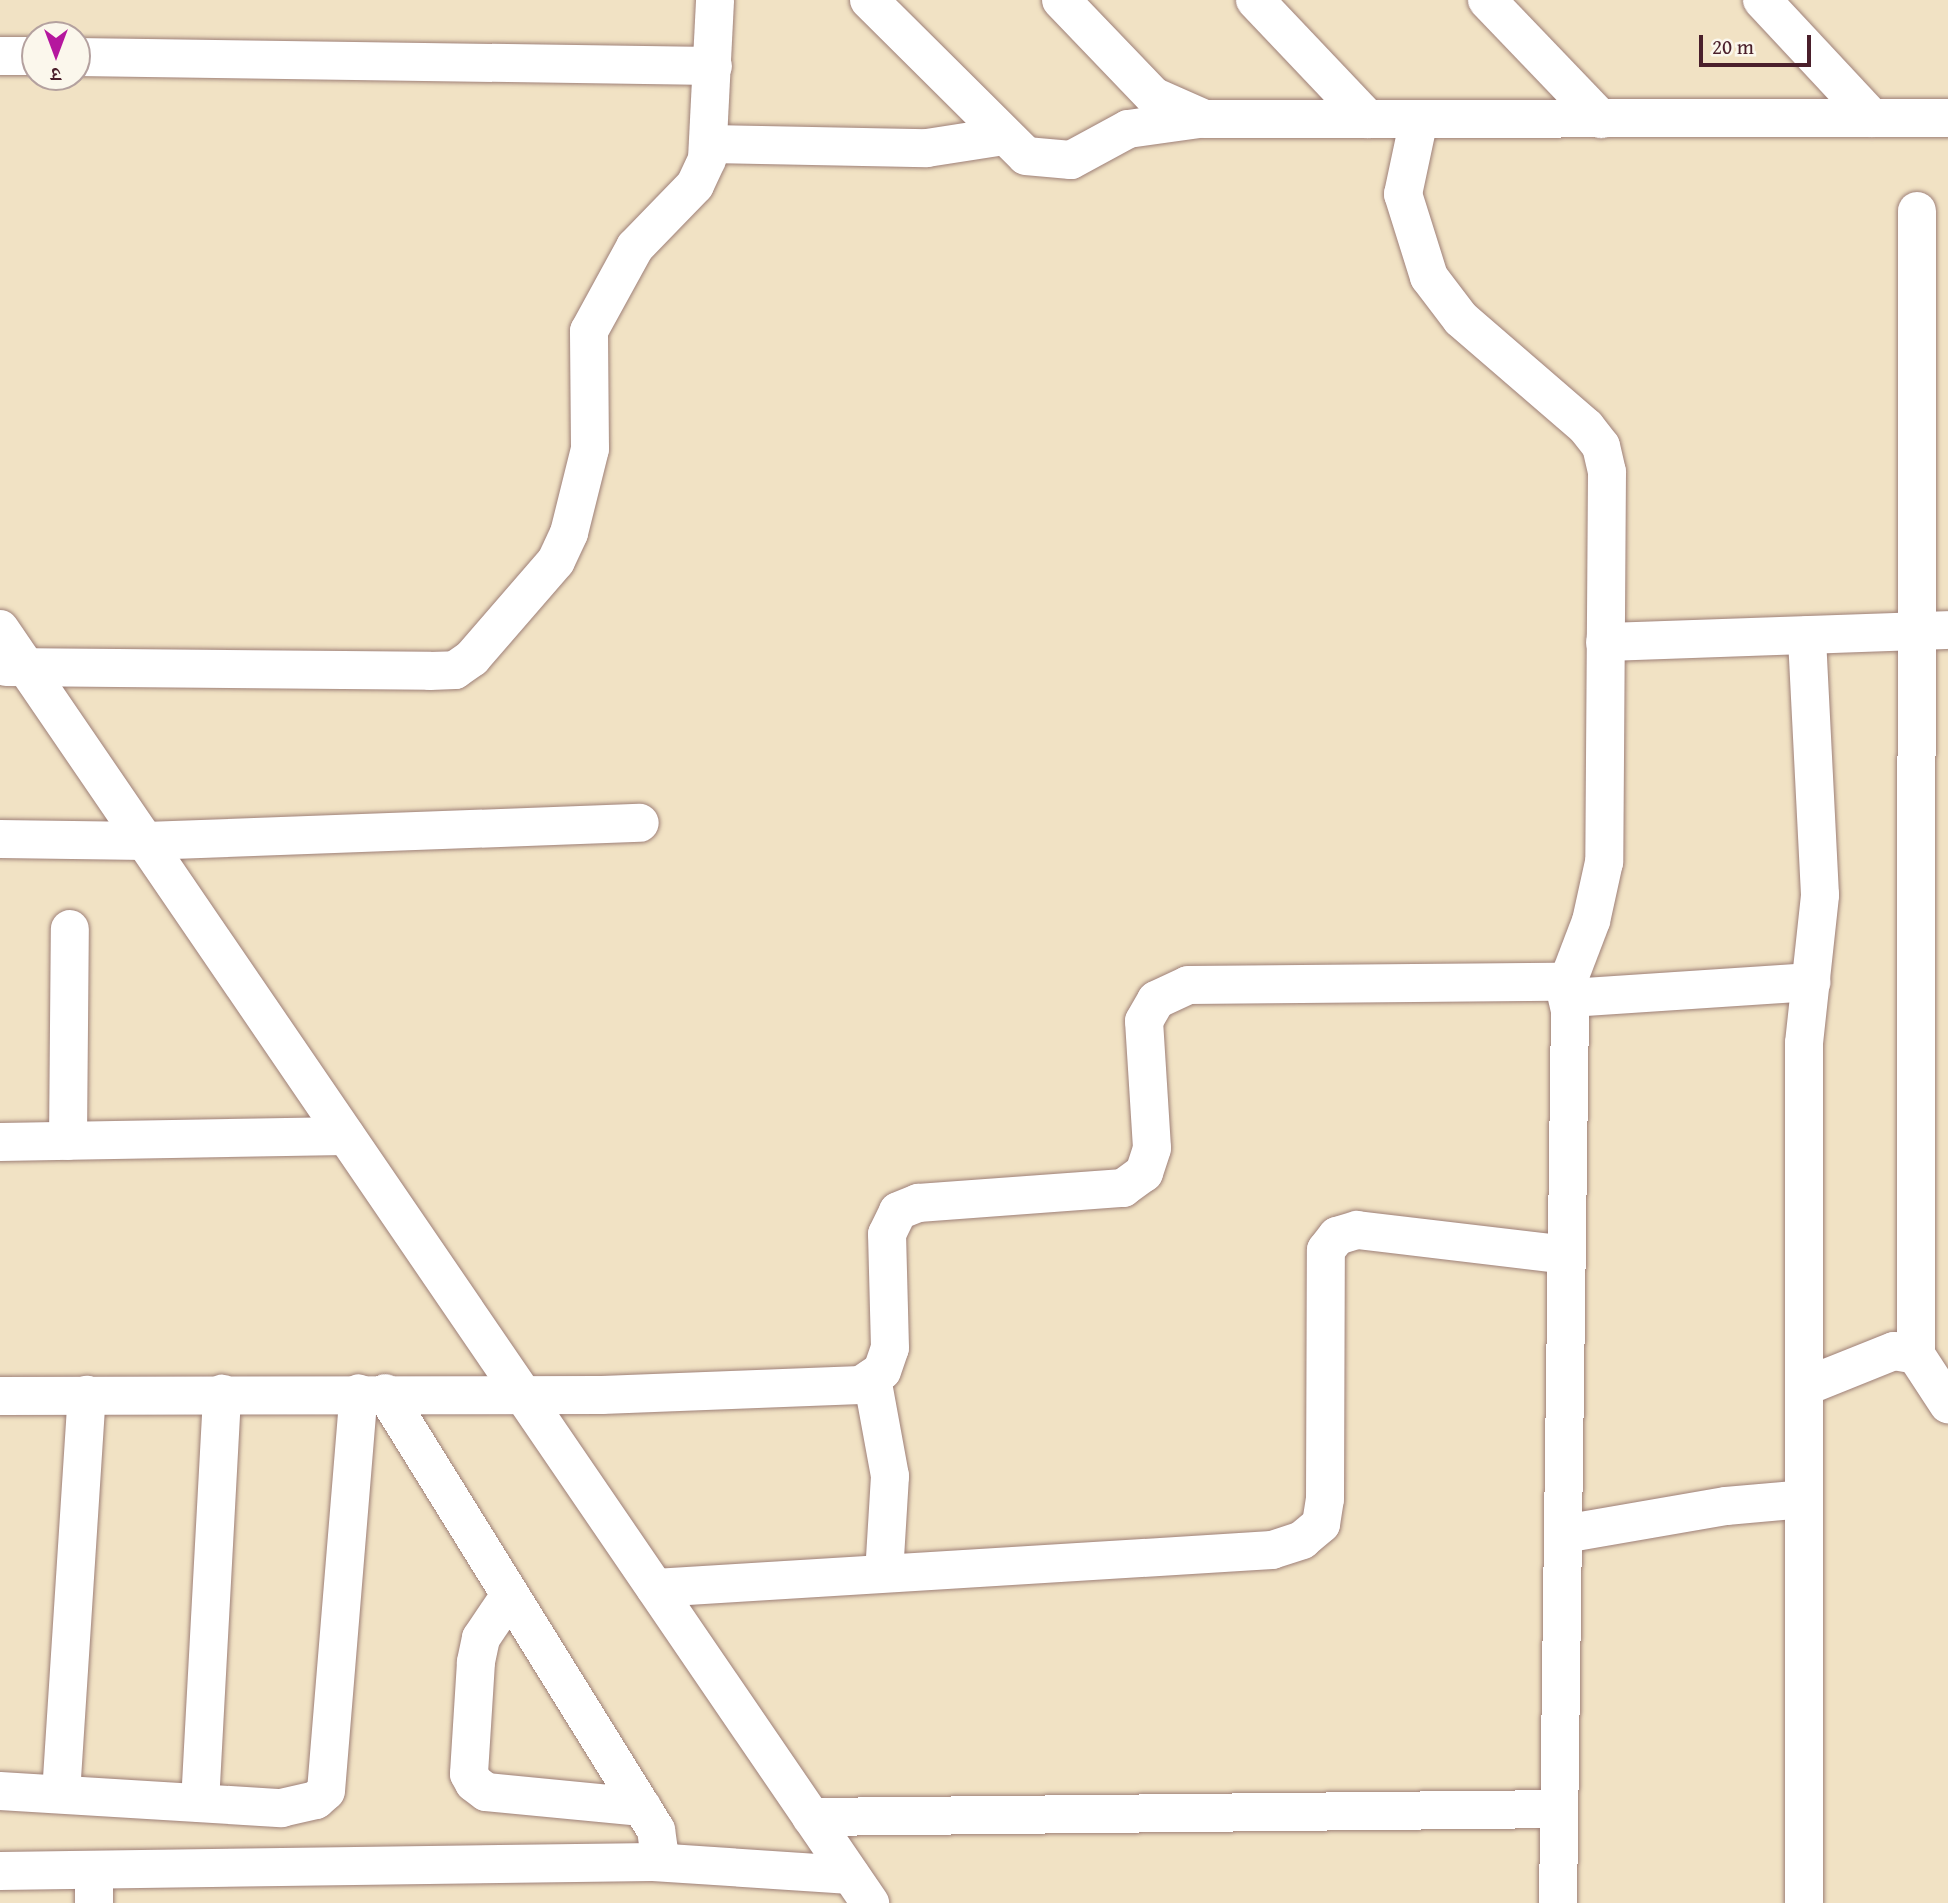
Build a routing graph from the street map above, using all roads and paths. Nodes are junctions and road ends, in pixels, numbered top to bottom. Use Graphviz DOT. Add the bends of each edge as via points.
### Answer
graph roads {
  1 [pos="715,0"];
  2 [pos="869,0"];
  3 [pos="1061,0"];
  4 [pos="1255,0"];
  5 [pos="1487,0"];
  6 [pos="1762,0"];
  7 [pos="0,56"];
  8 [pos="21,56"];
  9 [pos="91,57"];
  10 [pos="713,65"];
  11 [pos="1205,118"];
  12 [pos="1368,118"];
  13 [pos="1419,118"];
  14 [pos="1601,118"];
  15 [pos="1872,118"];
  16 [pos="1948,118"];
  17 [pos="1004,136"];
  18 [pos="710,144"];
  19 [pos="1917,211"];
  20 [pos="0,629"];
  21 [pos="1933,631"];
  22 [pos="1807,635"];
  23 [pos="1605,642"];
  24 [pos="13,667"];
  25 [pos="640,823"];
  26 [pos="0,839"];
  27 [pos="145,841"];
  28 [pos="70,929"];
  29 [pos="1811,982"];
  30 [pos="1567,993"];
  31 [pos="346,1136"];
  32 [pos="68,1141"];
  33 [pos="0,1142"];
  34 [pos="1567,1255"];
  35 [pos="1916,1354"];
  36 [pos="872,1378"];
  37 [pos="1804,1387"];
  38 [pos="522,1392"];
  39 [pos="372,1393"];
  40 [pos="222,1394"];
  41 [pos="88,1395"];
  42 [pos="0,1396"];
  43 [pos="1948,1404"];
  44 [pos="1804,1499"];
  45 [pos="1564,1534"];
  46 [pos="884,1573"];
  47 [pos="655,1588"];
  48 [pos="510,1595"];
  49 [pos="0,1791"];
  50 [pos="61,1794"];
  51 [pos="200,1802"];
  52 [pos="642,1807"];
  53 [pos="1559,1809"];
  54 [pos="811,1817"];
  55 [pos="653,1862"];
  56 [pos="0,1871"];
  57 [pos="94,1887"];
  58 [pos="861,1889"];
  59 [pos="1558,1903"];
  60 [pos="1804,1903"];
  1 -- 10 [label="street"];
  2 -- 17 [label="street"];
  3 -- 11 [label="street" via="1153,96"];
  4 -- 12 [label="street"];
  5 -- 14 [label="street"];
  6 -- 15 [label="street"];
  7 -- 8 [label="street"];
  9 -- 10 [label="street"];
  10 -- 18 [label="street"];
  11 -- 12 [label="street"];
  11 -- 17 [label="street" via="1128,129 1071,160 1026,156"];
  12 -- 13 [label="street"];
  13 -- 14 [label="street"];
  13 -- 23 [label="street" via="1403,194 1429,277 1444,303 1601,446 1607,472"];
  14 -- 15 [label="street"];
  15 -- 16 [label="street"];
  17 -- 18 [label="street" via="927,148"];
  18 -- 24 [label="street" via="695,185 635,247 589,331 590,449 562,549 471,658 455,670 429,671"];
  19 -- 21 [label="street"];
  20 -- 24 [label="street"];
  21 -- 22 [label="street"];
  21 -- 35 [label="street"];
  22 -- 23 [label="street"];
  22 -- 29 [label="street" via="1820,895"];
  23 -- 30 [label="street" via="1604,862 1591,921"];
  24 -- 27 [label="street"];
  25 -- 27 [label="street"];
  26 -- 27 [label="street"];
  27 -- 31 [label="street"];
  28 -- 32 [label="street"];
  29 -- 30 [label="street"];
  29 -- 37 [label="street" via="1804,1043"];
  30 -- 34 [label="street"];
  30 -- 36 [label="street" via="1544,982 1188,985 1156,1000 1144,1021 1152,1147 1144,1173 1123,1188 918,1203 898,1211 887,1234 890,1348 882,1371"];
  31 -- 32 [label="street"];
  31 -- 38 [label="street"];
  32 -- 33 [label="street"];
  34 -- 45 [label="street"];
  34 -- 46 [label="street" via="1357,1230 1337,1236 1326,1250 1325,1499 1321,1524 1302,1540 1272,1550"];
  35 -- 37 [label="street" via="1876,1355"];
  35 -- 43 [label="street"];
  36 -- 38 [label="street" via="861,1385"];
  36 -- 46 [label="street" via="890,1476"];
  37 -- 44 [label="street"];
  38 -- 39 [label="street"];
  38 -- 47 [label="street"];
  39 -- 40 [label="street"];
  39 -- 48 [label="street"];
  39 -- 51 [label="street" via="326,1791 316,1800 281,1808"];
  40 -- 41 [label="street"];
  40 -- 51 [label="street"];
  41 -- 42 [label="street"];
  41 -- 50 [label="street"];
  44 -- 45 [label="street" via="1726,1506"];
  44 -- 60 [label="street"];
  45 -- 53 [label="street"];
  46 -- 47 [label="street"];
  47 -- 54 [label="street"];
  48 -- 52 [label="street"];
  48 -- 52 [label="street" via="479,1650 469,1774 474,1783 486,1792"];
  49 -- 50 [label="street"];
  50 -- 51 [label="street"];
  52 -- 55 [label="street" via="660,1841"];
  53 -- 54 [label="street"];
  53 -- 59 [label="street"];
  54 -- 58 [label="street"];
  55 -- 57 [label="street"];
  55 -- 58 [label="street"];
  56 -- 57 [label="street"];
}
